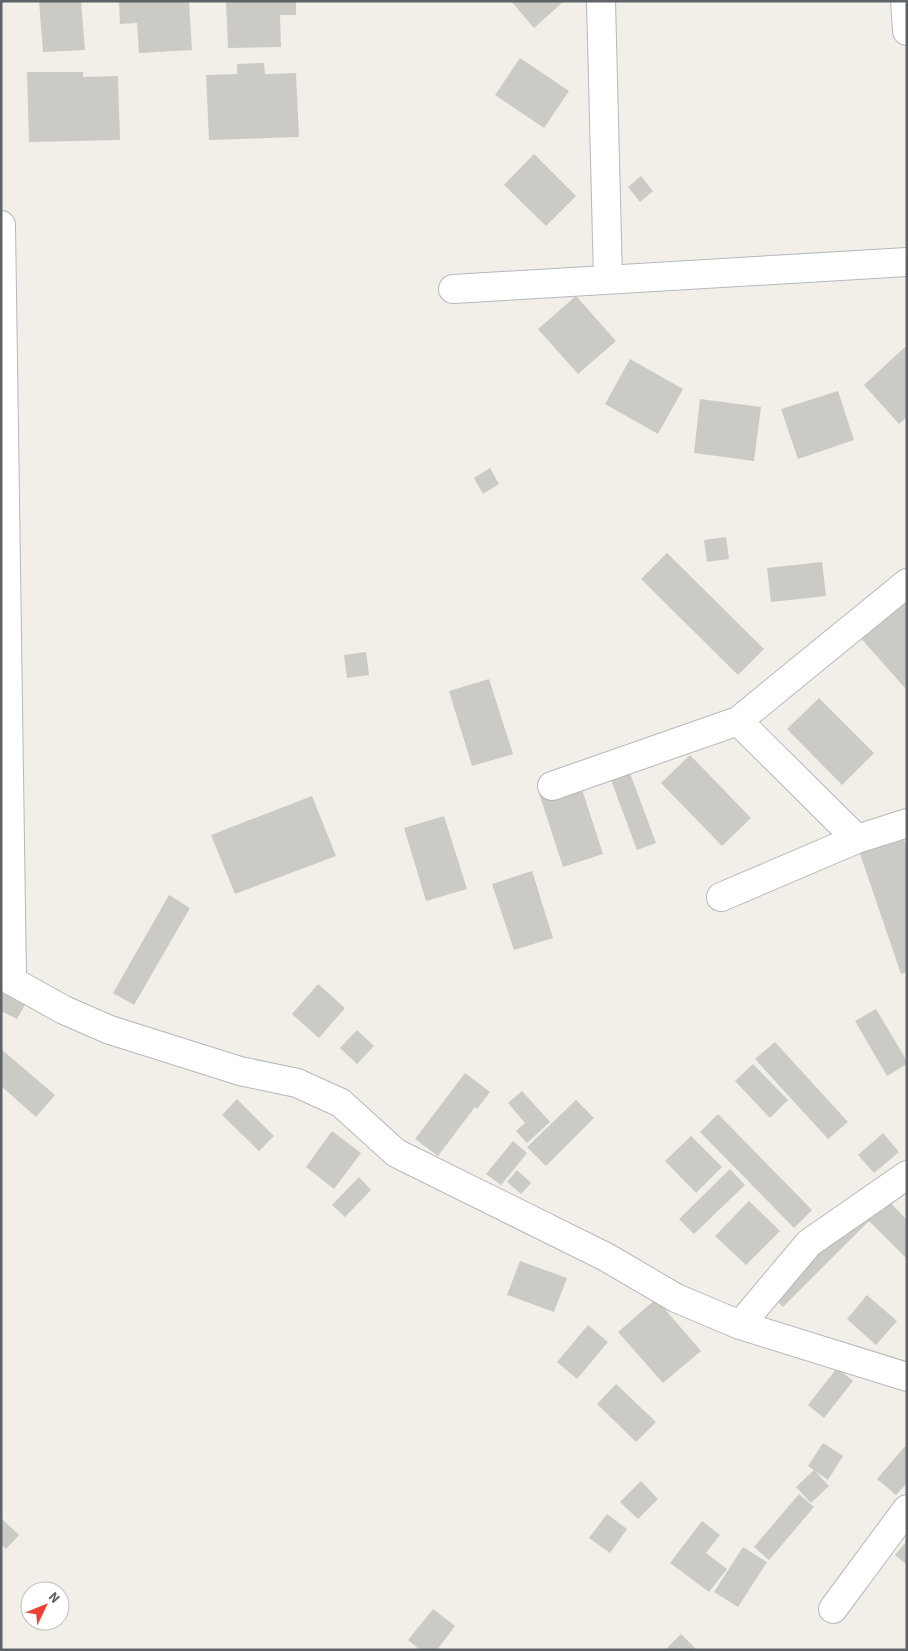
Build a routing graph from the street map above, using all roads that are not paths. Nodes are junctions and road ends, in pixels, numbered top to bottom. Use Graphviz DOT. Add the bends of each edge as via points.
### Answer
graph roads {
  1 [pos="601,1"];
  2 [pos="904,1"];
  3 [pos="907,31"];
  4 [pos="1,225"];
  5 [pos="907,262"];
  6 [pos="608,279"];
  7 [pos="453,288"];
  8 [pos="2,293"];
  9 [pos="907,583"];
  10 [pos="738,721"];
  11 [pos="552,786"];
  12 [pos="907,823"];
  13 [pos="857,839"];
  14 [pos="721,897"];
  15 [pos="7,977"];
  16 [pos="907,1175"];
  17 [pos="740,1325"];
  18 [pos="907,1377"];
  19 [pos="907,1509"];
  20 [pos="833,1609"];
  1 -- 6 [label="street"];
  2 -- 3 [label="street"];
  4 -- 8 [label="street"];
  5 -- 6 [label="street"];
  6 -- 7 [label="street"];
  8 -- 15 [label="street"];
  9 -- 10 [label="street"];
  10 -- 11 [label="street"];
  10 -- 13 [label="street"];
  12 -- 13 [label="street"];
  13 -- 14 [label="street"];
  15 -- 17 [label="street" via="64,1010 110,1030 240,1071 297,1083 341,1103 396,1154 606,1257 676,1298"];
  16 -- 17 [label="street" via="809,1243"];
  17 -- 18 [label="street"];
  19 -- 20 [label="street"];
}
